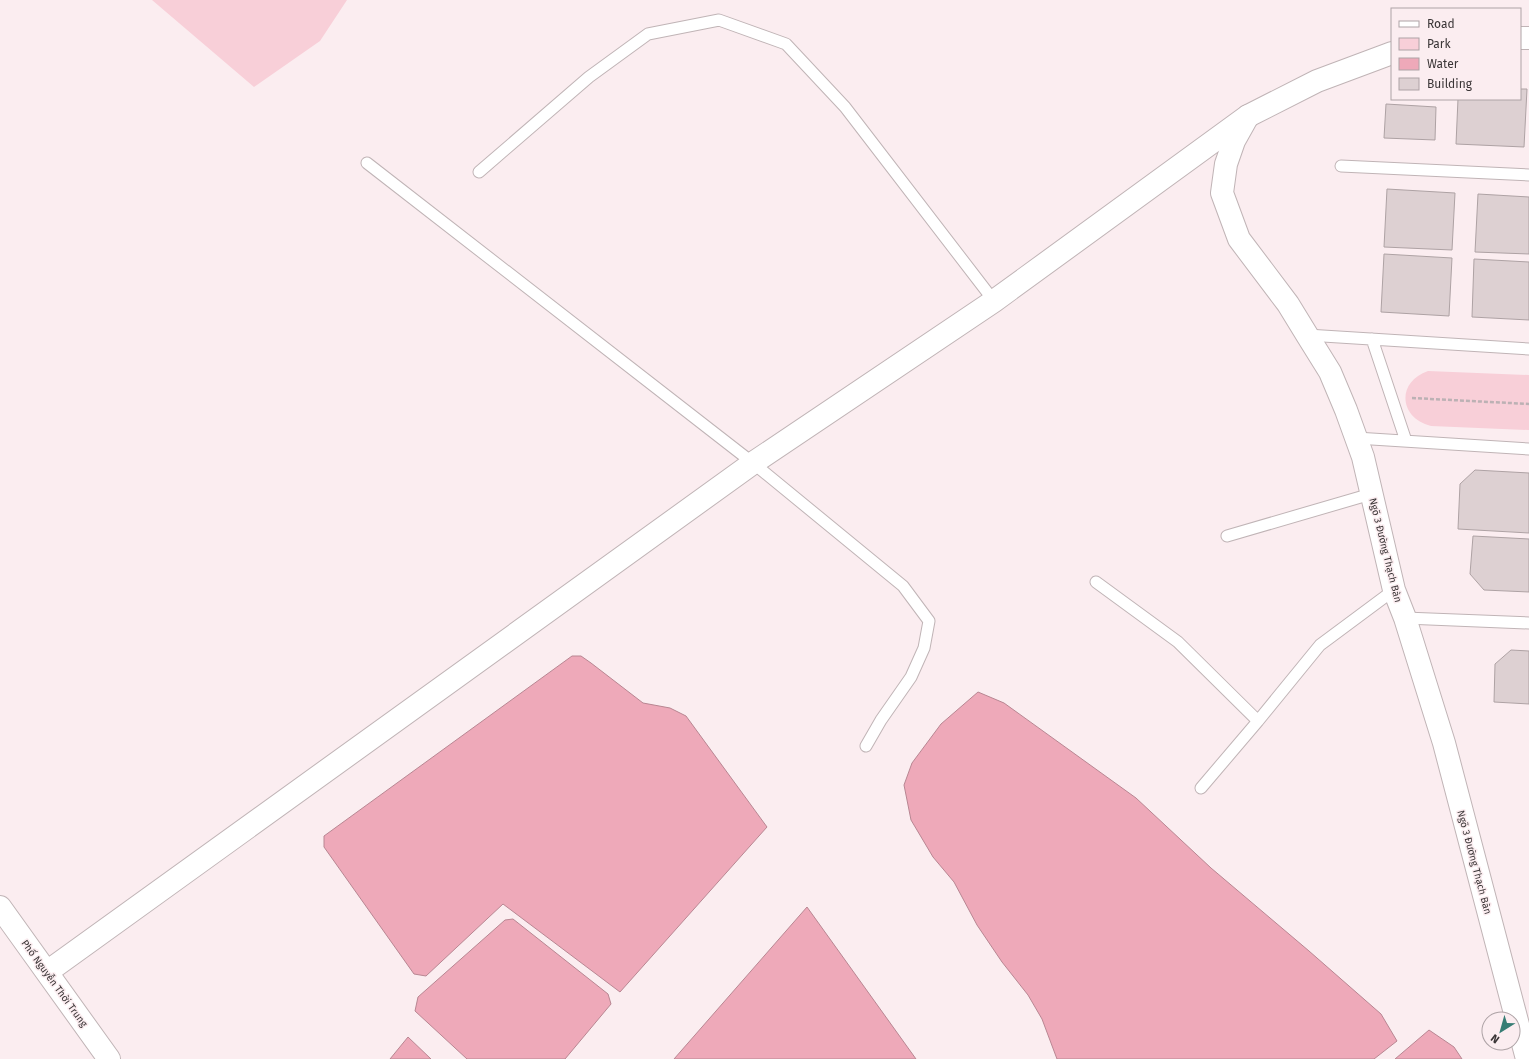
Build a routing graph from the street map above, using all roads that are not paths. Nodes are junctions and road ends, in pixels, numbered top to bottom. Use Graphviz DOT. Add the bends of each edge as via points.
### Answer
graph roads {
  1 [pos="1391,53"];
  2 [pos="1248,116"];
  3 [pos="367,163"];
  4 [pos="1341,166"];
  5 [pos="478,172"];
  6 [pos="1529,175"];
  7 [pos="994,301"];
  8 [pos="1307,335"];
  9 [pos="1372,339"];
  10 [pos="1529,350"];
  11 [pos="1356,438"];
  12 [pos="1406,441"];
  13 [pos="1529,448"];
  14 [pos="753,463"];
  15 [pos="1372,494"];
  16 [pos="1227,536"];
  17 [pos="1096,582"];
  18 [pos="1394,590"];
  19 [pos="1405,618"];
  20 [pos="1529,623"];
  21 [pos="1258,721"];
  22 [pos="866,746"];
  23 [pos="1201,788"];
  24 [pos="0,907"];
  25 [pos="47,972"];
  26 [pos="109,1059"];
  27 [pos="1527,1059"];
  1 -- 2 [label="street" via="1317,82"];
  2 -- 7 [label="street"];
  2 -- 8 [label="street, Ngõ 3 Đường Thạch Bàn" via="1234,141 1226,164 1222,193 1239,239 1288,304"];
  3 -- 14 [label="lane"];
  4 -- 6 [label="lane"];
  5 -- 7 [label="lane" via="589,77 648,34 719,20 786,44 845,107"];
  7 -- 14 [label="street"];
  8 -- 9 [label="lane"];
  8 -- 11 [label="street, Ngõ 3 Đường Thạch Bàn" via="1330,372"];
  9 -- 10 [label="lane"];
  9 -- 12 [label="lane"];
  11 -- 12 [label="lane"];
  11 -- 15 [label="street, Ngõ 3 Đường Thạch Bàn"];
  12 -- 13 [label="lane"];
  14 -- 22 [label="lane" via="903,586 929,621 924,648 911,677"];
  14 -- 25 [label="street"];
  15 -- 16 [label="lane"];
  15 -- 18 [label="street, Ngõ 3 Đường Thạch Bàn"];
  17 -- 21 [label="lane" via="1178,642"];
  18 -- 19 [label="street, Ngõ 3 Đường Thạch Bàn"];
  18 -- 21 [label="lane" via="1320,645"];
  19 -- 20 [label="lane"];
  19 -- 27 [label="street, Ngõ 3 Đường Thạch Bàn" via="1444,743"];
  21 -- 23 [label="lane"];
  24 -- 25 [label="street, Phố Nguyễn Thời Trung"];
  25 -- 26 [label="street, Phố Nguyễn Thời Trung"];
}
